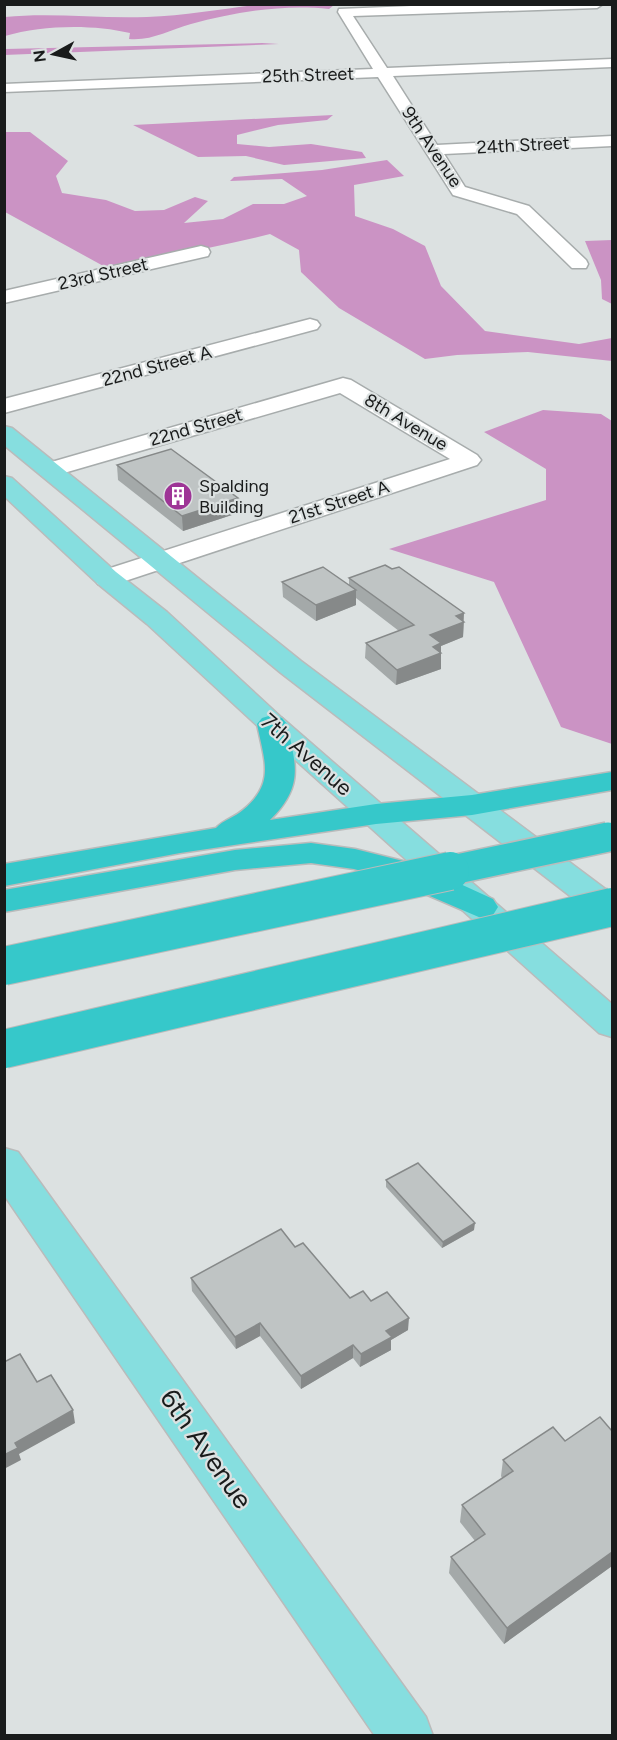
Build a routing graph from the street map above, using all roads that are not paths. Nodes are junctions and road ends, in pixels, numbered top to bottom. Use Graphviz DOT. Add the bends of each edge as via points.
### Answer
graph roads {
  1 [pos="597,4"];
  2 [pos="612,63"];
  3 [pos="383,72"];
  4 [pos="4,88"];
  5 [pos="612,141"];
  6 [pos="434,150"];
  7 [pos="201,252"];
  8 [pos="579,264"];
  9 [pos="4,297"];
  10 [pos="310,325"];
  11 [pos="343,385"];
  12 [pos="4,406"];
  13 [pos="4,433"];
  14 [pos="469,460"];
  15 [pos="49,470"];
  16 [pos="4,483"];
  17 [pos="160,562"];
  18 [pos="107,578"];
  19 [pos="272,724"];
  20 [pos="612,781"];
  21 [pos="472,805"];
  22 [pos="376,814"];
  23 [pos="610,837"];
  24 [pos="180,843"];
  25 [pos="4,874"];
  26 [pos="69,890"];
  27 [pos="4,902"];
  28 [pos="481,907"];
  29 [pos="612,909"];
  30 [pos="4,920"];
  31 [pos="4,966"];
  32 [pos="612,1023"];
  33 [pos="4,1049"];
  34 [pos="4,1163"];
  35 [pos="407,1736"];
  1 -- 3 [label="street, 9th Avenue" via="344,12"];
  2 -- 3 [label="street, 25th Street"];
  3 -- 4 [label="street, 25th Street"];
  3 -- 6 [label="street, 9th Avenue"];
  5 -- 6 [label="street, 24th Street"];
  6 -- 8 [label="street, 9th Avenue" via="459,191 523,210"];
  7 -- 9 [label="street, 23rd Street"];
  10 -- 12 [label="street, 22nd Street A"];
  11 -- 14 [label="street, 8th Avenue"];
  11 -- 15 [label="street, 22nd Street"];
  13 -- 15 [label="main road"];
  14 -- 17 [label="street, 21st Street A"];
  15 -- 17 [label="main road"];
  16 -- 18 [label="main road, 7th Avenue"];
  17 -- 18 [label="street, 21st Street A"];
  17 -- 21 [label="main road"];
  18 -- 19 [label="main road, 7th Avenue" via="157,618"];
  19 -- 22 [label="main road, 7th Avenue"];
  19 -- 24 [label="highway" via="281,777 269,804 240,830"];
  20 -- 21 [label="highway"];
  21 -- 22 [label="highway"];
  21 -- 29 [label="main road"];
  22 -- 24 [label="highway"];
  22 -- 28 [label="main road, 7th Avenue"];
  23 -- 31 [label="highway, bridge"];
  24 -- 25 [label="highway"];
  26 -- 27 [label="highway"];
  26 -- 28 [label="highway" via="235,860 311,853 355,859 407,873"];
  26 -- 30 [label="highway"];
  28 -- 32 [label="main road, 7th Avenue"];
  29 -- 33 [label="highway, bridge"];
  34 -- 35 [label="main road, 6th Avenue"];
}
